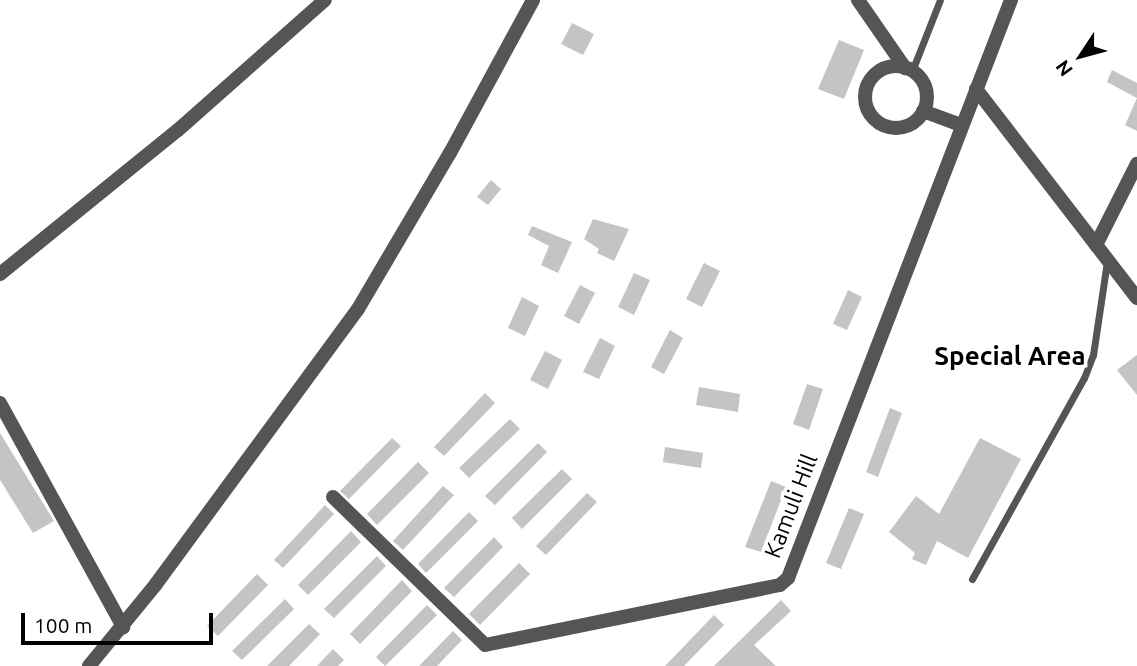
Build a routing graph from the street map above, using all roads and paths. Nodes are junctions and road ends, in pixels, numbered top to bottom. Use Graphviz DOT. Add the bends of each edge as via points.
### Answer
graph roads {
  1 [pos="325,0"];
  2 [pos="533,0"];
  3 [pos="858,0"];
  4 [pos="940,0"];
  5 [pos="1011,0"];
  6 [pos="908,69"];
  7 [pos="976,89"];
  8 [pos="923,111"];
  9 [pos="961,125"];
  10 [pos="1137,164"];
  11 [pos="1096,245"];
  12 [pos="1107,260"];
  13 [pos="0,274"];
  14 [pos="1137,298"];
  15 [pos="0,403"];
  16 [pos="333,497"];
  17 [pos="972,579"];
  18 [pos="123,627"];
  19 [pos="97,663"];
  1 -- 13 [label="street" via="178,130"];
  2 -- 18 [label="street" via="358,309"];
  3 -- 6 [label="street"];
  4 -- 6 [label="lane"];
  5 -- 7 [label="street, Kamuli Hill"];
  6 -- 8 [label="street" via="925,89"];
  6 -- 8 [label="street" via="890,67 876,74 867,85 867,106 879,123 893,127 907,125"];
  7 -- 9 [label="street, Kamuli Hill"];
  7 -- 11 [label="street"];
  8 -- 9 [label="street"];
  9 -- 16 [label="street, Kamuli Hill" via="788,578 780,585 485,645"];
  10 -- 11 [label="street"];
  11 -- 12 [label="street"];
  12 -- 14 [label="street"];
  12 -- 17 [label="lane" via="1093,355 1084,378"];
  15 -- 18 [label="street"];
  18 -- 19 [label="street"];
}
